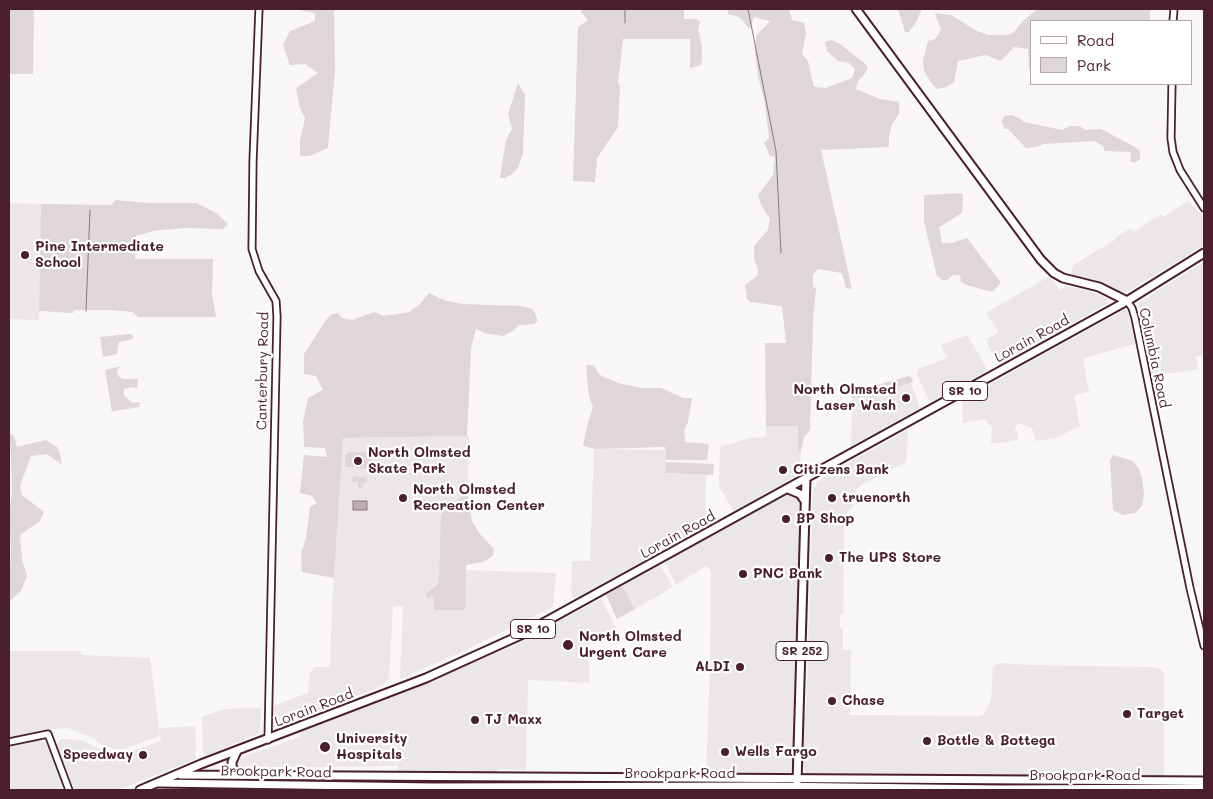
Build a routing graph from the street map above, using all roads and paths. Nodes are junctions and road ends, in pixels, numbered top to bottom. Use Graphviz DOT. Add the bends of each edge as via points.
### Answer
graph roads {
  1 [pos="259,9"];
  2 [pos="856,9"];
  3 [pos="1172,85"];
  4 [pos="1204,208"];
  5 [pos="1204,253"];
  6 [pos="1127,301"];
  7 [pos="806,478"];
  8 [pos="788,488"];
  9 [pos="805,502"];
  10 [pos="1204,646"];
  11 [pos="268,740"];
  12 [pos="9,742"];
  13 [pos="237,751"];
  14 [pos="178,775"];
  15 [pos="240,775"];
  16 [pos="798,778"];
  17 [pos="1204,781"];
  18 [pos="157,783"];
  19 [pos="766,786"];
  20 [pos="1204,788"];
  21 [pos="797,789"];
  22 [pos="812,789"];
  23 [pos="68,790"];
  24 [pos="140,790"];
  25 [pos="783,790"];
  1 -- 11 [label="street, Canterbury Road" via="252,249 259,271 276,301 278,317"];
  2 -- 6 [label="main road, Columbia Road" via="1041,260 1063,278 1099,287"];
  3 -- 4 [label="street" via="1172,149 1180,170"];
  5 -- 6 [label="main road, Lorain Road / SR 10"];
  6 -- 7 [label="main road, Lorain Road / SR 10"];
  6 -- 10 [label="street, Columbia Road" via="1135,318"];
  7 -- 8 [label="main road, Lorain Road / SR 10"];
  7 -- 9 [label="main road, SR 252"];
  8 -- 9 [label="main road" via="800,494"];
  8 -- 11 [label="main road, Lorain Road / SR 10" via="590,599 495,648"];
  9 -- 16 [label="main road, SR 252"];
  11 -- 13 [label="main road, Lorain Road / SR 10"];
  12 -- 23 [label="street" via="48,734"];
  13 -- 14 [label="main road, Lorain Road / SR 10"];
  13 -- 15 [label="main road" via="232,767"];
  14 -- 15 [label="main road, Brookpark Road"];
  14 -- 18 [label="main road, Lorain Road / SR 10"];
  15 -- 16 [label="main road, Brookpark Road"];
  16 -- 17 [label="main road, Brookpark Road"];
  16 -- 21 [label="main road, SR 252"];
  18 -- 19 [label="main road, Brookpark Road" via="433,787"];
  18 -- 24 [label="main road, Lorain Road / SR 10"];
  19 -- 21 [label="main road, Brookpark Road"];
  19 -- 25 [label="main road"];
  20 -- 22 [label="main road, Brookpark Road"];
  21 -- 22 [label="main road, Brookpark Road"];
}
